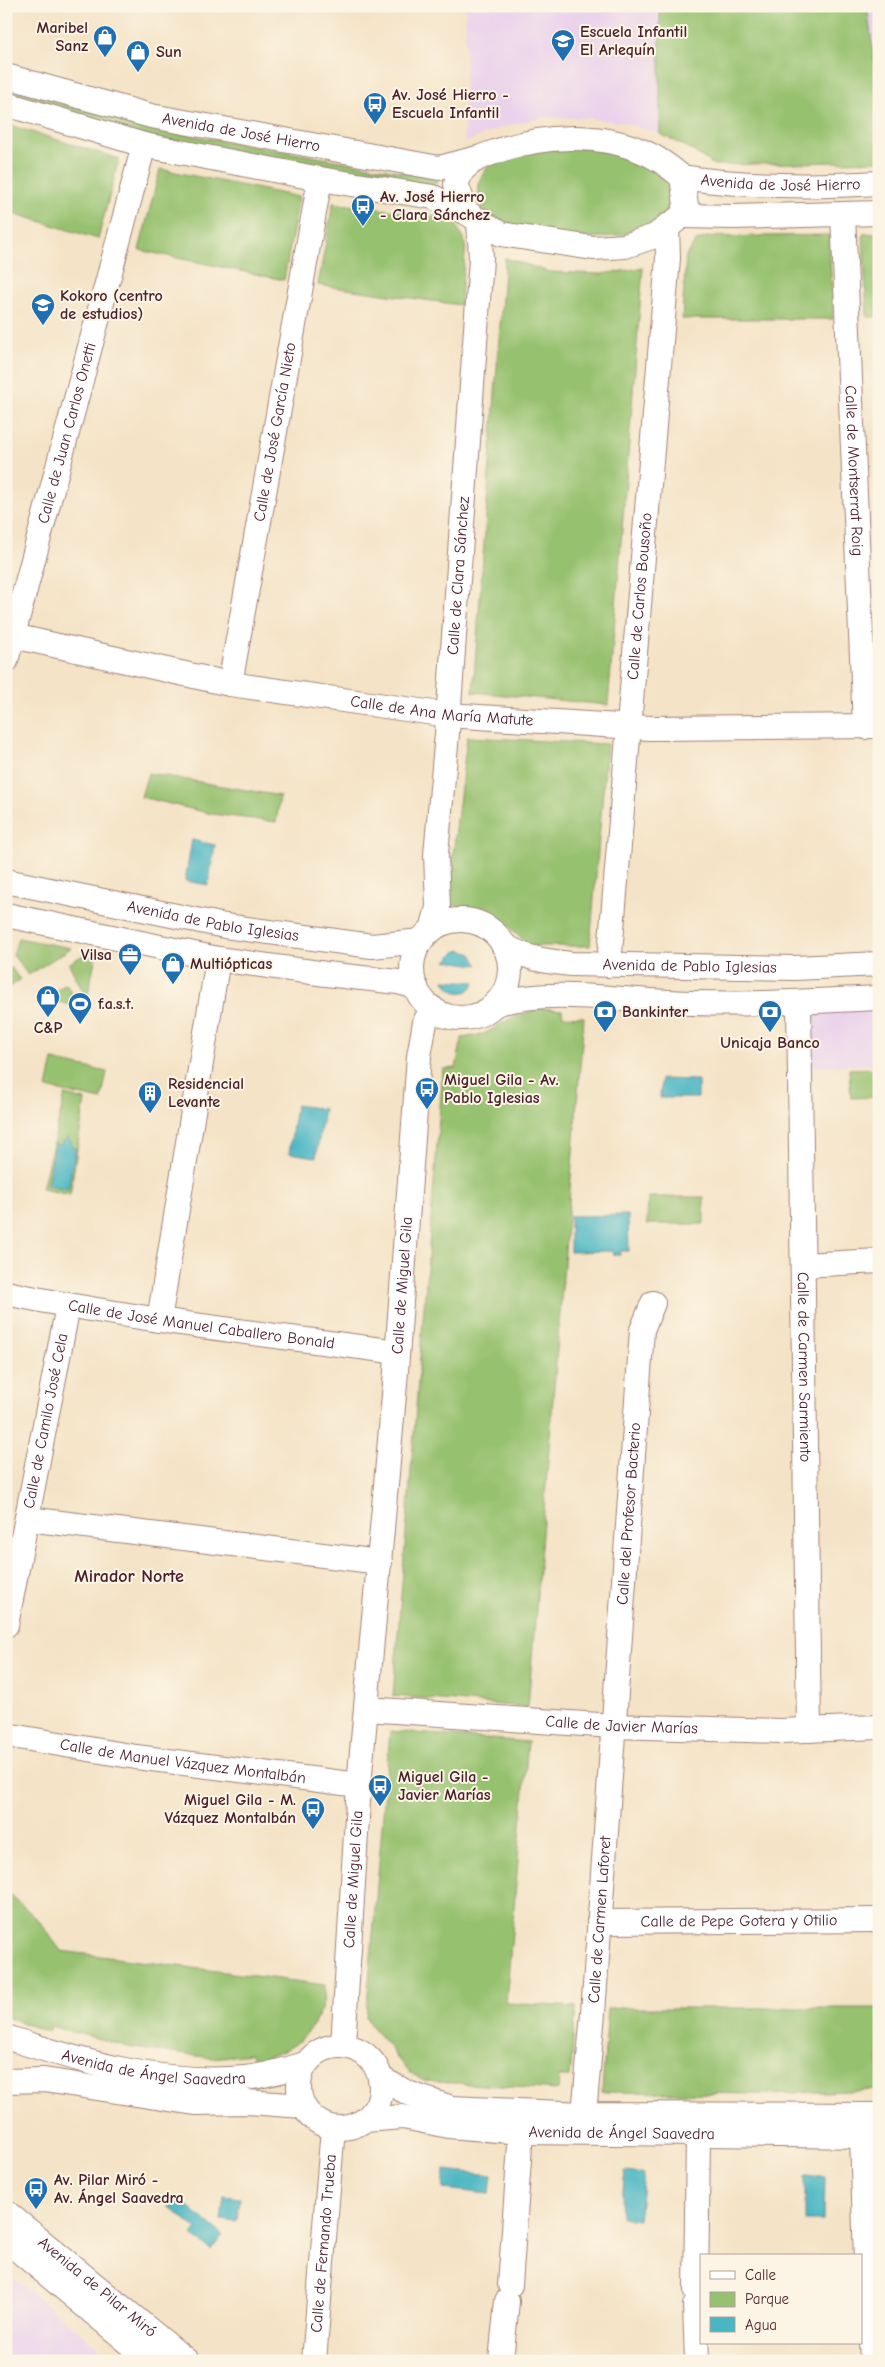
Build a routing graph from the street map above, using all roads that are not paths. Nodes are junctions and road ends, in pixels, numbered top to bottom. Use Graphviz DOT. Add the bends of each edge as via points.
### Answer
graph roads {
  1 [pos="6,76"];
  2 [pos="6,104"];
  3 [pos="144,145"];
  4 [pos="478,158"];
  5 [pos="682,177"];
  6 [pos="320,180"];
  7 [pos="879,183"];
  8 [pos="879,213"];
  9 [pos="843,215"];
  10 [pos="473,217"];
  11 [pos="675,221"];
  12 [pos="13,636"];
  13 [pos="6,662"];
  14 [pos="230,684"];
  15 [pos="448,715"];
  16 [pos="872,726"];
  17 [pos="630,727"];
  18 [pos="6,881"];
  19 [pos="6,915"];
  20 [pos="426,935"];
  21 [pos="504,945"];
  22 [pos="218,958"];
  23 [pos="879,964"];
  24 [pos="609,965"];
  25 [pos="416,987"];
  26 [pos="879,998"];
  27 [pos="799,1002"];
  28 [pos="495,1004"];
  29 [pos="432,1008"];
  30 [pos="879,1261"];
  31 [pos="803,1265"];
  32 [pos="6,1293"];
  33 [pos="653,1303"];
  34 [pos="68,1306"];
  35 [pos="160,1320"];
  36 [pos="396,1352"];
  37 [pos="28,1519"];
  38 [pos="380,1562"];
  39 [pos="6,1625"];
  40 [pos="366,1709"];
  41 [pos="613,1726"];
  42 [pos="879,1727"];
  43 [pos="809,1730"];
  44 [pos="6,1735"];
  45 [pos="359,1785"];
  46 [pos="879,1920"];
  47 [pos="599,1922"];
  48 [pos="6,2037"];
  49 [pos="343,2045"];
  50 [pos="305,2064"];
  51 [pos="380,2078"];
  52 [pos="6,2082"];
  53 [pos="303,2106"];
  54 [pos="584,2114"];
  55 [pos="879,2115"];
  56 [pos="365,2120"];
  57 [pos="333,2128"];
  58 [pos="521,2132"];
  59 [pos="698,2135"];
  60 [pos="870,2136"];
  61 [pos="6,2212"];
  62 [pos="6,2240"];
  63 [pos="151,2361"];
  64 [pos="187,2361"];
  65 [pos="314,2361"];
  66 [pos="501,2361"];
  67 [pos="697,2361"];
  68 [pos="872,2361"];
  1 -- 4 [label="street, Avenida de José Hierro" via="151,116 439,168"];
  2 -- 3 [label="street, Avenida de José Hierro"];
  3 -- 6 [label="street, Avenida de José Hierro"];
  3 -- 12 [label="street, Calle de Juan Carlos Onetti"];
  4 -- 5 [label="street, Avenida de José Hierro" via="520,143 554,138 612,142 644,152"];
  4 -- 10 [label="street, Calle de Clara Sánchez" via="463,171 456,184"];
  5 -- 7 [label="street, Avenida de José Hierro" via="734,185"];
  5 -- 11 [label="street, Calle de Carlos Bousoño" via="686,205"];
  6 -- 10 [label="street, Avenida de José Hierro" via="433,197"];
  6 -- 14 [label="street, Calle de José García Nieto"];
  8 -- 9 [label="street, Avenida de José Hierro"];
  9 -- 11 [label="street, Avenida de José Hierro"];
  9 -- 16 [label="street, Calle de Montserrat Roig"];
  10 -- 11 [label="street, Avenida de José Hierro" via="501,234 593,248 625,246 655,236"];
  10 -- 15 [label="street, Calle de Clara Sánchez" via="481,259"];
  11 -- 17 [label="street, Calle de Carlos Bousoño" via="668,258"];
  12 -- 13 [label="street, Calle de Juan Carlos Onetti"];
  12 -- 14 [label="street, Calle de Ana María Matute"];
  14 -- 15 [label="street, Calle de Ana María Matute"];
  15 -- 17 [label="street, Calle de Ana María Matute"];
  15 -- 20 [label="street, Calle de Clara Sánchez" via="436,854 438,907"];
  16 -- 17 [label="street, Calle de Ana María Matute"];
  17 -- 24 [label="street, Calle de Carlos Bousoño"];
  18 -- 20 [label="street, Avenida de Pablo Iglesias" via="226,926 372,946"];
  19 -- 22 [label="street, Avenida de Pablo Iglesias"];
  20 -- 21 [label="street, Avenida de Pablo Iglesias" via="444,924 457,920 471,921 495,934"];
  20 -- 25 [label="street" via="412,963"];
  21 -- 24 [label="street, Avenida de Pablo Iglesias" via="522,956 539,961"];
  21 -- 28 [label="street" via="510,971 507,985"];
  22 -- 25 [label="street, Avenida de Pablo Iglesias"];
  22 -- 35 [label="street"];
  23 -- 24 [label="street, Avenida de Pablo Iglesias" via="795,968"];
  25 -- 29 [label="street"];
  26 -- 27 [label="street, Avenida de Pablo Iglesias"];
  27 -- 28 [label="street, Avenida de Pablo Iglesias" via="671,1002 537,995"];
  27 -- 31 [label="street, Calle de Carmen Sarmiento"];
  28 -- 29 [label="street, Avenida de Pablo Iglesias" via="469,1017 443,1014"];
  29 -- 36 [label="street, Calle de Miguel Gila" via="425,1022 419,1056"];
  30 -- 31 [label="street"];
  31 -- 43 [label="street, Calle de Carmen Sarmiento"];
  32 -- 34 [label="street, Calle de José Manuel Caballero Bonald"];
  33 -- 41 [label="street, Calle del Profesor Bacterio" via="642,1330"];
  34 -- 35 [label="street, Calle de José Manuel Caballero Bonald"];
  34 -- 37 [label="street, Calle de Camilo José Cela"];
  35 -- 36 [label="street, Calle de José Manuel Caballero Bonald"];
  36 -- 38 [label="street, Calle de Miguel Gila"];
  37 -- 38 [label="street"];
  37 -- 39 [label="street, Calle de Camilo José Cela"];
  38 -- 40 [label="street, Calle de Miguel Gila"];
  40 -- 41 [label="street, Calle de Javier Marías"];
  40 -- 45 [label="street, Calle de Miguel Gila"];
  41 -- 43 [label="street, Calle de Javier Marías"];
  41 -- 47 [label="street, Calle de Carmen Laforet"];
  42 -- 43 [label="street, Calle de Javier Marías"];
  44 -- 45 [label="street, Calle de Manuel Vázquez Montalbán" via="136,1757"];
  45 -- 49 [label="street, Calle de Miguel Gila"];
  46 -- 47 [label="street, Calle de Pepe Gotera y Otilio"];
  47 -- 54 [label="street, Calle de Carmen Laforet"];
  48 -- 50 [label="street, Avenida de Ángel Saavedra" via="52,2052 125,2069 198,2080 246,2078"];
  49 -- 50 [label="street" via="328,2047"];
  49 -- 51 [label="street" via="356,2048 367,2056"];
  50 -- 53 [label="street" via="298,2092"];
  51 -- 54 [label="street, Avenida de Ángel Saavedra" via="408,2093 452,2108"];
  51 -- 56 [label="street" via="381,2093"];
  52 -- 53 [label="street, Avenida de Ángel Saavedra" via="44,2080 195,2103"];
  53 -- 57 [label="street" via="316,2120"];
  54 -- 55 [label="street, Avenida de Ángel Saavedra"];
  56 -- 57 [label="street" via="344,2128"];
  56 -- 58 [label="street, Avenida de Ángel Saavedra" via="402,2117 449,2126"];
  57 -- 65 [label="street, Calle de Fernando Trueba"];
  58 -- 59 [label="street, Avenida de Ángel Saavedra"];
  58 -- 66 [label="street"];
  59 -- 60 [label="street, Avenida de Ángel Saavedra"];
  59 -- 67 [label="street"];
  60 -- 68 [label="street" via="868,2299"];
  61 -- 64 [label="street, Avenida de Pilar Miró"];
  62 -- 63 [label="street, Avenida de Pilar Miró"];
}
